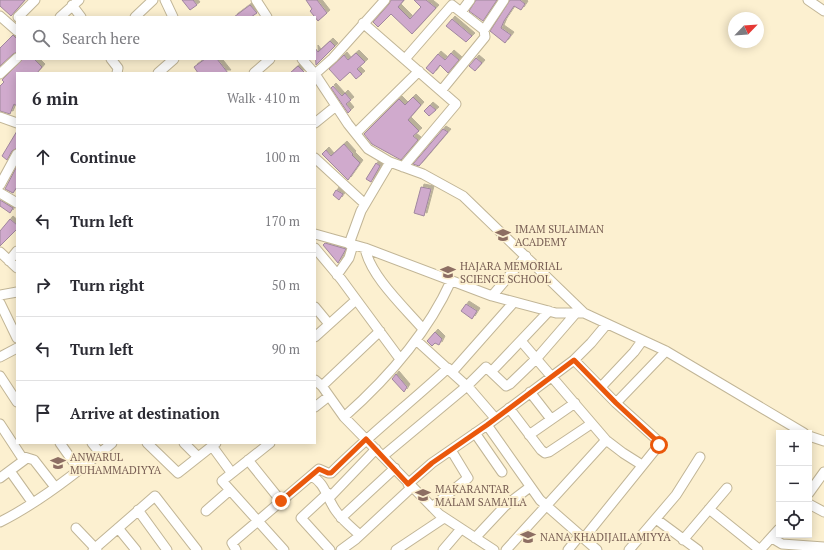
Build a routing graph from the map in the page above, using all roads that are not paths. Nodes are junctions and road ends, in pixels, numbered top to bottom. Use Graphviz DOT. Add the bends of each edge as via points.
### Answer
graph roads {
  1 [pos="35,0"];
  2 [pos="153,0"];
  3 [pos="165,0"];
  4 [pos="256,0"];
  5 [pos="385,0"];
  6 [pos="470,0"];
  7 [pos="504,0"];
  8 [pos="808,0"];
  9 [pos="76,3"];
  10 [pos="824,11"];
  11 [pos="461,12"];
  12 [pos="0,16"];
  13 [pos="18,16"];
  14 [pos="61,16"];
  15 [pos="81,16"];
  16 [pos="136,16"];
  17 [pos="173,16"];
  18 [pos="266,16"];
  19 [pos="16,18"];
  20 [pos="363,23"];
  21 [pos="10,25"];
  22 [pos="484,30"];
  23 [pos="16,31"];
  24 [pos="16,59"];
  25 [pos="405,59"];
  26 [pos="173,60"];
  27 [pos="269,60"];
  28 [pos="303,60"];
  29 [pos="419,71"];
  30 [pos="159,72"];
  31 [pos="255,72"];
  32 [pos="312,72"];
  33 [pos="0,74"];
  34 [pos="316,75"];
  35 [pos="316,77"];
  36 [pos="441,91"];
  37 [pos="336,106"];
  38 [pos="0,117"];
  39 [pos="316,122"];
  40 [pos="16,123"];
  41 [pos="356,133"];
  42 [pos="16,156"];
  43 [pos="316,159"];
  44 [pos="390,162"];
  45 [pos="403,167"];
  46 [pos="0,185"];
  47 [pos="0,193"];
  48 [pos="16,202"];
  49 [pos="366,204"];
  50 [pos="316,234"];
  51 [pos="351,244"];
  52 [pos="365,248"];
  53 [pos="316,249"];
  54 [pos="0,252"];
  55 [pos="16,252"];
  56 [pos="526,256"];
  57 [pos="9,261"];
  58 [pos="16,267"];
  59 [pos="337,275"];
  60 [pos="451,281"];
  61 [pos="16,292"];
  62 [pos="0,295"];
  63 [pos="492,296"];
  64 [pos="356,300"];
  65 [pos="514,302"];
  66 [pos="0,303"];
  67 [pos="316,309"];
  68 [pos="549,311"];
  69 [pos="580,313"];
  70 [pos="329,324"];
  71 [pos="606,325"];
  72 [pos="423,329"];
  73 [pos="380,331"];
  74 [pos="16,336"];
  75 [pos="316,336"];
  76 [pos="416,340"];
  77 [pos="521,340"];
  78 [pos="642,341"];
  79 [pos="16,349"];
  80 [pos="666,352"];
  81 [pos="0,357"];
  82 [pos="400,358"];
  83 [pos="537,358"];
  84 [pos="574,360"];
  85 [pos="450,370"];
  86 [pos="492,371"];
  87 [pos="0,376"];
  88 [pos="553,376"];
  89 [pos="318,383"];
  90 [pos="467,386"];
  91 [pos="601,387"];
  92 [pos="3,389"];
  93 [pos="530,392"];
  94 [pos="329,396"];
  95 [pos="16,401"];
  96 [pos="575,403"];
  97 [pos="616,403"];
  98 [pos="316,406"];
  99 [pos="509,408"];
  100 [pos="344,417"];
  101 [pos="495,418"];
  102 [pos="552,419"];
  103 [pos="591,424"];
  104 [pos="487,425"];
  105 [pos="1,428"];
  106 [pos="799,430"];
  107 [pos="475,433"];
  108 [pos="529,435"];
  109 [pos="812,437"];
  110 [pos="366,439"];
  111 [pos="606,440"];
  112 [pos="824,441"];
  113 [pos="61,444"];
  114 [pos="93,444"];
  115 [pos="111,444"];
  116 [pos="148,444"];
  117 [pos="185,444"];
  118 [pos="215,444"];
  119 [pos="269,444"];
  120 [pos="376,449"];
  121 [pos="451,450"];
  122 [pos="100,453"];
  123 [pos="383,456"];
  124 [pos="198,457"];
  125 [pos="700,457"];
  126 [pos="27,458"];
  127 [pos="248,460"];
  128 [pos="642,465"];
  129 [pos="394,468"];
  130 [pos="79,470"];
  131 [pos="10,471"];
  132 [pos="231,472"];
  133 [pos="502,472"];
  134 [pos="824,472"];
  135 [pos="1,476"];
  136 [pos="311,476"];
  137 [pos="410,485"];
  138 [pos="55,487"];
  139 [pos="530,487"];
  140 [pos="727,488"];
  141 [pos="812,489"];
  142 [pos="230,490"];
  143 [pos="329,495"];
  144 [pos="281,501"];
  145 [pos="32,502"];
  146 [pos="546,504"];
  147 [pos="812,506"];
  148 [pos="432,507"];
  149 [pos="709,509"];
  150 [pos="138,510"];
  151 [pos="206,511"];
  152 [pos="824,512"];
  153 [pos="341,518"];
  154 [pos="444,518"];
  155 [pos="656,519"];
  156 [pos="258,521"];
  157 [pos="0,522"];
  158 [pos="76,528"];
  159 [pos="118,528"];
  160 [pos="461,529"];
  161 [pos="776,533"];
  162 [pos="360,535"];
  163 [pos="582,537"];
  164 [pos="475,538"];
  165 [pos="772,538"];
  166 [pos="685,544"];
  167 [pos="782,544"];
  168 [pos="824,546"];
  169 [pos="95,549"];
  170 [pos="136,550"];
  171 [pos="167,550"];
  172 [pos="197,550"];
  173 [pos="236,550"];
  174 [pos="284,550"];
  175 [pos="330,550"];
  176 [pos="341,550"];
  177 [pos="396,550"];
  178 [pos="443,550"];
  179 [pos="494,550"];
  180 [pos="506,550"];
  181 [pos="568,550"];
  182 [pos="597,550"];
  183 [pos="629,550"];
  184 [pos="698,550"];
  185 [pos="760,550"];
  186 [pos="794,550"];
  1 -- 13 [label="street"];
  2 -- 16 [label="street"];
  3 -- 17 [label="street"];
  4 -- 18 [label="street"];
  5 -- 20 [label="street"];
  6 -- 11 [label="street"];
  7 -- 22 [label="street"];
  8 -- 10 [label="street"];
  9 -- 14 [label="street"];
  9 -- 15 [label="street"];
  11 -- 22 [label="street"];
  11 -- 25 [label="street" via="451,5"];
  12 -- 21 [label="street"];
  19 -- 21 [label="street"];
  20 -- 25 [label="street"];
  20 -- 34 [label="street"];
  21 -- 23 [label="street"];
  22 -- 36 [label="street" via="485,38"];
  24 -- 33 [label="street"];
  25 -- 29 [label="street"];
  26 -- 30 [label="street"];
  27 -- 31 [label="street"];
  28 -- 32 [label="street"];
  29 -- 36 [label="street"];
  29 -- 41 [label="street"];
  35 -- 37 [label="street"];
  36 -- 45 [label="street" via="456,106"];
  37 -- 39 [label="street"];
  37 -- 41 [label="street"];
  38 -- 40 [label="street"];
  41 -- 44 [label="street" via="368,149"];
  42 -- 46 [label="street"];
  43 -- 49 [label="street"];
  44 -- 45 [label="street"];
  44 -- 49 [label="street"];
  45 -- 56 [label="street" via="423,174 463,196"];
  47 -- 48 [label="street"];
  49 -- 51 [label="street" via="359,215"];
  50 -- 51 [label="street"];
  51 -- 52 [label="street"];
  51 -- 59 [label="street" via="349,258"];
  52 -- 60 [label="street"];
  52 -- 72 [label="street" via="372,266"];
  53 -- 59 [label="street"];
  54 -- 57 [label="street"];
  55 -- 57 [label="street"];
  56 -- 63 [label="street"];
  56 -- 69 [label="street"];
  57 -- 58 [label="street"];
  59 -- 64 [label="street"];
  60 -- 63 [label="street"];
  60 -- 72 [label="street"];
  61 -- 62 [label="street"];
  63 -- 65 [label="street"];
  64 -- 70 [label="street"];
  64 -- 73 [label="street"];
  65 -- 68 [label="street"];
  65 -- 85 [label="street"];
  66 -- 74 [label="street"];
  67 -- 70 [label="street"];
  68 -- 69 [label="street"];
  68 -- 77 [label="street"];
  69 -- 71 [label="street"];
  69 -- 83 [label="street"];
  70 -- 75 [label="street"];
  71 -- 78 [label="street"];
  71 -- 84 [label="street"];
  72 -- 76 [label="street"];
  73 -- 82 [label="street"];
  73 -- 89 [label="street"];
  76 -- 82 [label="street"];
  76 -- 85 [label="street"];
  77 -- 83 [label="street"];
  77 -- 86 [label="street"];
  78 -- 80 [label="street"];
  78 -- 91 [label="street"];
  79 -- 81 [label="street"];
  80 -- 97 [label="street"];
  80 -- 106 [label="street"];
  82 -- 100 [label="street" via="378,386"];
  83 -- 86 [label="street" via="506,386"];
  83 -- 88 [label="street"];
  84 -- 88 [label="street"];
  84 -- 91 [label="street"];
  85 -- 90 [label="street"];
  85 -- 110 [label="street"];
  86 -- 90 [label="street" via="488,367 483,368"];
  87 -- 92 [label="street"];
  88 -- 93 [label="street"];
  88 -- 96 [label="street"];
  89 -- 94 [label="street"];
  90 -- 101 [label="street"];
  90 -- 123 [label="street"];
  91 -- 97 [label="street"];
  92 -- 95 [label="street"];
  93 -- 99 [label="street"];
  93 -- 102 [label="street"];
  94 -- 98 [label="street"];
  94 -- 100 [label="street"];
  96 -- 102 [label="street"];
  96 -- 103 [label="street"];
  97 -- 128 [label="street" via="658,442 659,445"];
  99 -- 101 [label="street"];
  99 -- 108 [label="street"];
  100 -- 110 [label="street"];
  101 -- 104 [label="street"];
  102 -- 108 [label="street"];
  103 -- 108 [label="street" via="549,452 541,450"];
  103 -- 111 [label="street"];
  104 -- 107 [label="street"];
  104 -- 139 [label="street"];
  105 -- 126 [label="street" via="21,456"];
  107 -- 121 [label="street"];
  107 -- 133 [label="street"];
  109 -- 112 [label="street"];
  110 -- 120 [label="street"];
  110 -- 136 [label="street" via="331,473 321,468"];
  111 -- 128 [label="street"];
  111 -- 146 [label="street"];
  113 -- 130 [label="street"];
  114 -- 122 [label="street"];
  115 -- 122 [label="street"];
  116 -- 124 [label="street" via="176,473"];
  117 -- 124 [label="street"];
  118 -- 124 [label="street"];
  118 -- 132 [label="street"];
  119 -- 127 [label="street"];
  120 -- 123 [label="street"];
  120 -- 143 [label="street"];
  121 -- 137 [label="street" via="432,463"];
  121 -- 148 [label="street" via="468,478"];
  122 -- 130 [label="street"];
  123 -- 129 [label="street"];
  125 -- 155 [label="street" via="676,495"];
  126 -- 131 [label="street"];
  126 -- 138 [label="street" via="34,460"];
  127 -- 132 [label="street"];
  127 -- 144 [label="street"];
  128 -- 163 [label="street"];
  129 -- 137 [label="street"];
  129 -- 153 [label="street"];
  130 -- 138 [label="street"];
  131 -- 135 [label="street"];
  131 -- 145 [label="street"];
  132 -- 142 [label="street" via="222,480"];
  134 -- 141 [label="street"];
  136 -- 143 [label="street"];
  136 -- 144 [label="street"];
  137 -- 148 [label="street"];
  137 -- 162 [label="street"];
  138 -- 145 [label="street"];
  139 -- 146 [label="street"];
  139 -- 164 [label="street" via="505,506"];
  140 -- 149 [label="street"];
  142 -- 151 [label="street"];
  142 -- 156 [label="street"];
  143 -- 153 [label="street"];
  143 -- 175 [label="street" via="301,518"];
  144 -- 156 [label="street"];
  145 -- 157 [label="street"];
  146 -- 163 [label="street"];
  146 -- 180 [label="street"];
  147 -- 152 [label="street"];
  148 -- 154 [label="street"];
  149 -- 166 [label="street"];
  149 -- 185 [label="street"];
  150 -- 159 [label="street"];
  150 -- 171 [label="street"];
  150 -- 172 [label="street" via="155,496"];
  153 -- 162 [label="street"];
  154 -- 160 [label="street"];
  154 -- 177 [label="street"];
  155 -- 166 [label="street"];
  155 -- 183 [label="street"];
  156 -- 173 [label="street" via="232,543"];
  156 -- 174 [label="street"];
  158 -- 169 [label="street"];
  159 -- 169 [label="street"];
  159 -- 170 [label="street"];
  160 -- 164 [label="street"];
  160 -- 178 [label="street"];
  161 -- 165 [label="street"];
  162 -- 176 [label="street"];
  163 -- 181 [label="street"];
  163 -- 182 [label="street"];
  164 -- 179 [label="street"];
  165 -- 167 [label="street"];
  165 -- 185 [label="street"];
  166 -- 184 [label="street"];
  167 -- 168 [label="street"];
  167 -- 186 [label="street"];
}
